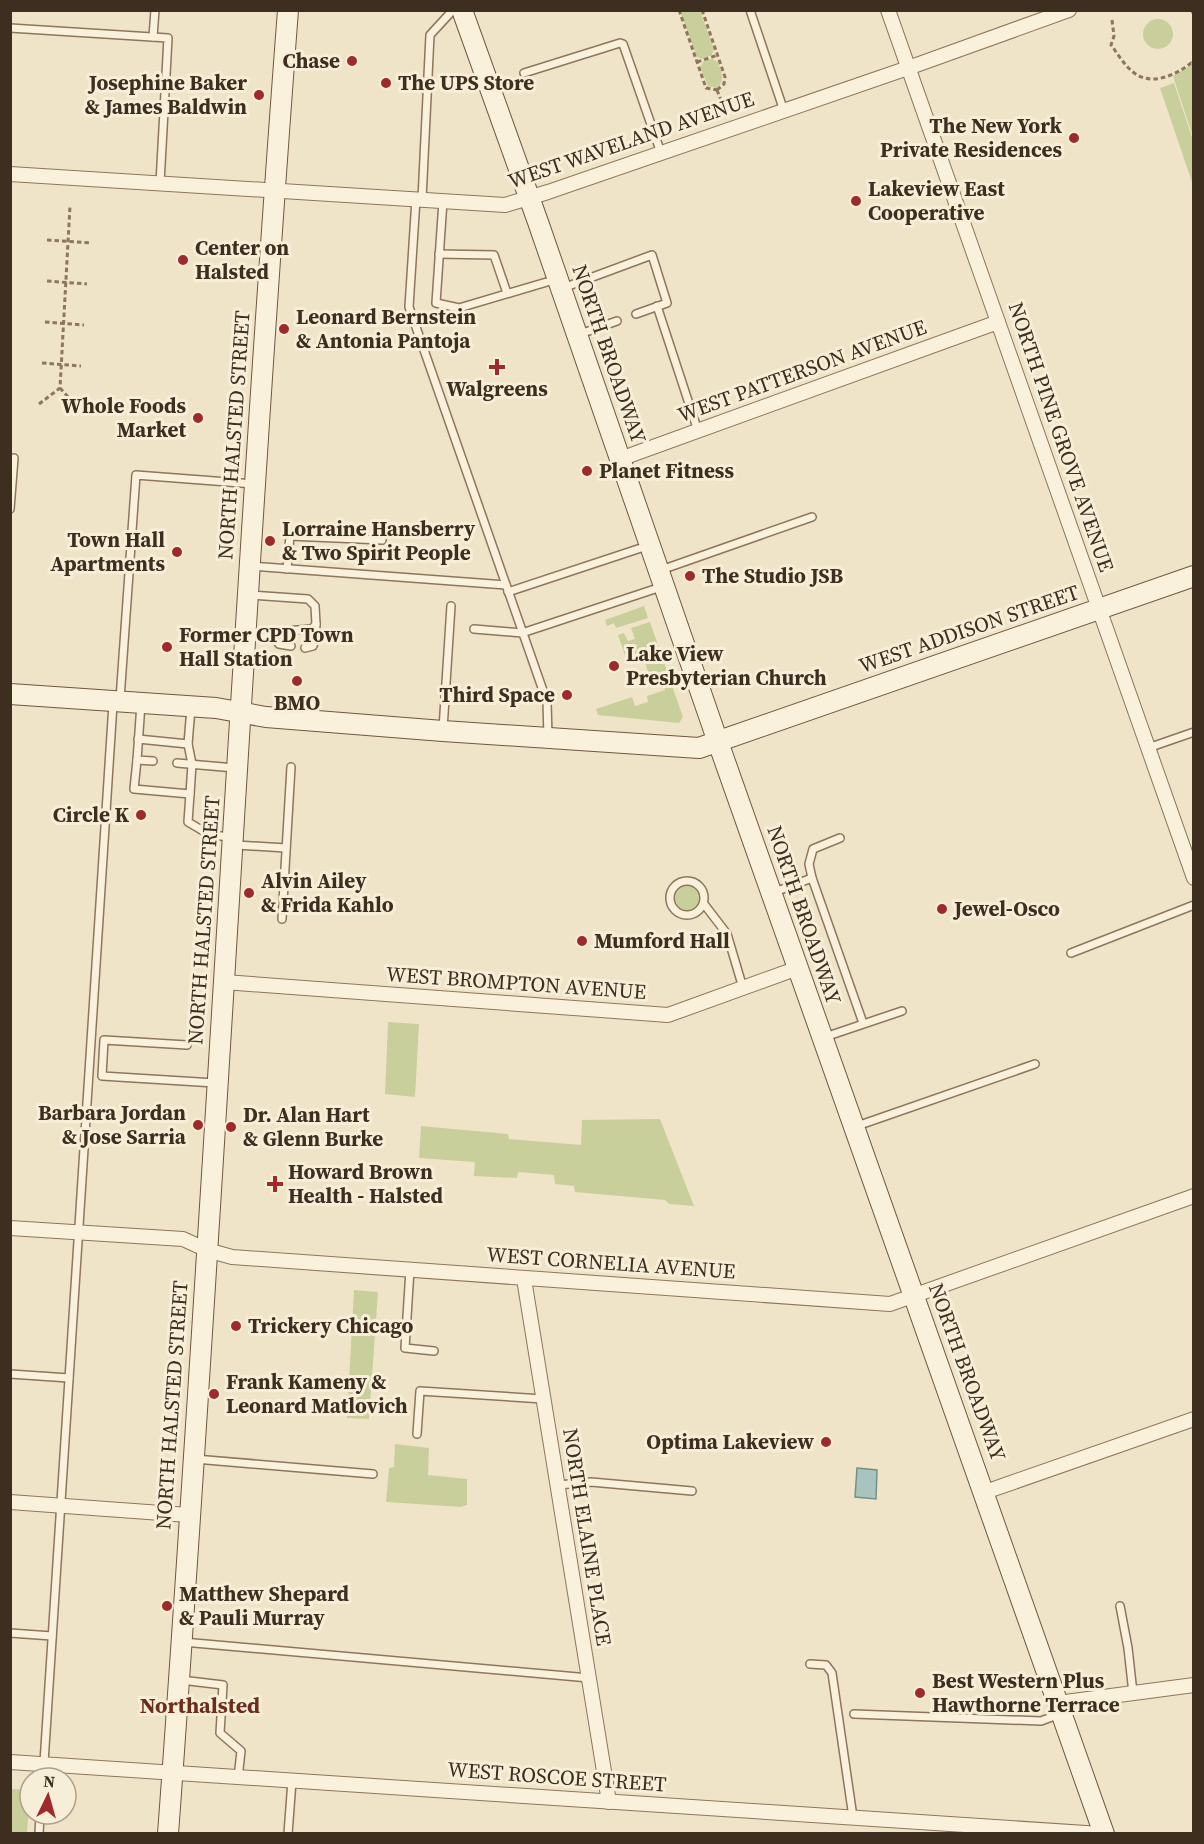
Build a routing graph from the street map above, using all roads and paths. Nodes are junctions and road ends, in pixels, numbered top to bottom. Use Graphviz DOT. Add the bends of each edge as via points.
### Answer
graph roads {
  1 [pos="155,10"];
  2 [pos="288,10"];
  3 [pos="453,10"];
  4 [pos="462,10"];
  5 [pos="679,10"];
  6 [pos="702,10"];
  7 [pos="750,10"];
  8 [pos="888,10"];
  9 [pos="1069,10"];
  10 [pos="1112,20"];
  11 [pos="10,28"];
  12 [pos="153,37"];
  13 [pos="718,55"];
  14 [pos="697,62"];
  15 [pos="1194,64"];
  16 [pos="908,68"];
  17 [pos="524,73"];
  18 [pos="717,90"];
  19 [pos="724,108"];
  20 [pos="784,111"];
  21 [pos="661,153"];
  22 [pos="10,174"];
  23 [pos="160,183"];
  24 [pos="274,190"];
  25 [pos="419,199"];
  26 [pos="530,199"];
  27 [pos="443,201"];
  28 [pos="70,206"];
  29 [pos="47,240"];
  30 [pos="68,241"];
  31 [pos="92,243"];
  32 [pos="439,254"];
  33 [pos="47,281"];
  34 [pos="66,283"];
  35 [pos="87,284"];
  36 [pos="559,284"];
  37 [pos="507,293"];
  38 [pos="657,306"];
  39 [pos="636,314"];
  40 [pos="617,321"];
  41 [pos="45,322"];
  42 [pos="998,322"];
  43 [pos="63,324"];
  44 [pos="84,325"];
  45 [pos="577,335"];
  46 [pos="42,363"];
  47 [pos="61,365"];
  48 [pos="81,366"];
  49 [pos="60,388"];
  50 [pos="39,404"];
  51 [pos="77,407"];
  52 [pos="698,431"];
  53 [pos="14,458"];
  54 [pos="620,459"];
  55 [pos="254,483"];
  56 [pos="10,510"];
  57 [pos="812,517"];
  58 [pos="382,540"];
  59 [pos="650,545"];
  60 [pos="249,566"];
  61 [pos="287,569"];
  62 [pos="1194,576"];
  63 [pos="661,579"];
  64 [pos="507,589"];
  65 [pos="248,595"];
  66 [pos="451,606"];
  67 [pos="1099,609"];
  68 [pos="316,624"];
  69 [pos="474,629"];
  70 [pos="522,633"];
  71 [pos="245,636"];
  72 [pos="274,638"];
  73 [pos="291,646"];
  74 [pos="305,648"];
  75 [pos="10,694"];
  76 [pos="116,702"];
  77 [pos="141,703"];
  78 [pos="191,706"];
  79 [pos="241,712"];
  80 [pos="442,731"];
  81 [pos="1194,732"];
  82 [pos="548,739"];
  83 [pos="138,740"];
  84 [pos="718,742"];
  85 [pos="188,744"];
  86 [pos="1148,748"];
  87 [pos="137,760"];
  88 [pos="153,761"];
  89 [pos="177,763"];
  90 [pos="192,764"];
  91 [pos="291,767"];
  92 [pos="237,768"];
  93 [pos="190,794"];
  94 [pos="840,838"];
  95 [pos="233,841"];
  96 [pos="286,848"];
  97 [pos="812,878"];
  98 [pos="1194,878"];
  99 [pos="771,893"];
  100 [pos="704,904"];
  101 [pos="1194,904"];
  102 [pos="282,919"];
  103 [pos="1071,953"];
  104 [pos="798,968"];
  105 [pos="224,982"];
  106 [pos="743,988"];
  107 [pos="902,1011"];
  108 [pos="863,1023"];
  109 [pos="822,1038"];
  110 [pos="187,1045"];
  111 [pos="1035,1064"];
  112 [pos="218,1083"];
  113 [pos="854,1127"];
  114 [pos="1194,1196"];
  115 [pos="10,1228"];
  116 [pos="78,1233"];
  117 [pos="207,1250"];
  118 [pos="410,1270"];
  119 [pos="524,1278"];
  120 [pos="914,1295"];
  121 [pos="434,1351"];
  122 [pos="10,1374"];
  123 [pos="69,1378"];
  124 [pos="543,1399"];
  125 [pos="1194,1419"];
  126 [pos="417,1434"];
  127 [pos="193,1459"];
  128 [pos="373,1474"];
  129 [pos="558,1485"];
  130 [pos="692,1491"];
  131 [pos="984,1492"];
  132 [pos="10,1502"];
  133 [pos="60,1506"];
  134 [pos="189,1515"];
  135 [pos="1120,1606"];
  136 [pos="10,1633"];
  137 [pos="52,1636"];
  138 [pos="181,1642"];
  139 [pos="810,1664"];
  140 [pos="589,1678"];
  141 [pos="178,1680"];
  142 [pos="1194,1684"];
  143 [pos="1133,1693"];
  144 [pos="1060,1708"];
  145 [pos="854,1714"];
  146 [pos="10,1762"];
  147 [pos="25,1766"];
  148 [pos="43,1766"];
  149 [pos="78,1772"];
  150 [pos="172,1773"];
  151 [pos="238,1778"];
  152 [pos="292,1781"];
  153 [pos="609,1802"];
  154 [pos="853,1818"];
  155 [pos="168,1833"];
  156 [pos="288,1833"];
  157 [pos="1103,1833"];
  1 -- 12 [label="lane"];
  2 -- 24 [label="main road, NORTH HALSTED STREET"];
  3 -- 25 [label="lane" via="430,35"];
  4 -- 26 [label="main road, NORTH BROADWAY"];
  5 -- 14 [label="path"];
  6 -- 13 [label="path"];
  7 -- 20 [label="lane"];
  8 -- 16 [label="street, NORTH PINE GROVE AVENUE"];
  9 -- 16 [label="street, WEST WAVELAND AVENUE"];
  10 -- 15 [label="path" via="1111,45 1134,74 1167,78"];
  11 -- 12 [label="lane"];
  12 -- 23 [label="lane" via="168,38"];
  13 -- 14 [label="path"];
  13 -- 18 [label="path" via="725,77"];
  14 -- 18 [label="path" via="706,88"];
  16 -- 20 [label="street, WEST WAVELAND AVENUE"];
  16 -- 42 [label="street, NORTH PINE GROVE AVENUE"];
  17 -- 21 [label="lane" via="623,44"];
  18 -- 19 [label="path"];
  20 -- 21 [label="street, WEST WAVELAND AVENUE"];
  21 -- 26 [label="street, WEST WAVELAND AVENUE"];
  22 -- 23 [label="street, WEST WAVELAND AVENUE"];
  23 -- 24 [label="street, WEST WAVELAND AVENUE"];
  24 -- 25 [label="street, WEST WAVELAND AVENUE"];
  24 -- 55 [label="main road, NORTH HALSTED STREET"];
  25 -- 27 [label="street, WEST WAVELAND AVENUE"];
  25 -- 64 [label="lane" via="409,306"];
  26 -- 27 [label="street, WEST WAVELAND AVENUE" via="505,205"];
  26 -- 36 [label="main road, NORTH BROADWAY"];
  27 -- 32 [label="lane"];
  28 -- 30 [label="path"];
  29 -- 30 [label="path"];
  30 -- 31 [label="path"];
  30 -- 34 [label="path"];
  32 -- 37 [label="lane" via="494,255"];
  32 -- 37 [label="lane" via="436,303 459,308"];
  33 -- 34 [label="path"];
  34 -- 35 [label="path"];
  34 -- 43 [label="path"];
  36 -- 37 [label="lane"];
  36 -- 38 [label="lane" via="652,255 667,303"];
  36 -- 45 [label="main road, NORTH BROADWAY"];
  38 -- 39 [label="lane"];
  38 -- 52 [label="lane"];
  40 -- 45 [label="lane"];
  41 -- 43 [label="path"];
  42 -- 52 [label="street, WEST PATTERSON AVENUE"];
  42 -- 67 [label="street, NORTH PINE GROVE AVENUE"];
  43 -- 44 [label="path"];
  43 -- 47 [label="path"];
  45 -- 54 [label="main road, NORTH BROADWAY"];
  46 -- 47 [label="path"];
  47 -- 48 [label="path"];
  47 -- 49 [label="path"];
  49 -- 50 [label="path"];
  49 -- 51 [label="path"];
  52 -- 54 [label="street, WEST PATTERSON AVENUE"];
  53 -- 56 [label="lane"];
  54 -- 59 [label="main road, NORTH BROADWAY"];
  55 -- 60 [label="main road, NORTH HALSTED STREET"];
  55 -- 76 [label="lane" via="136,476"];
  57 -- 63 [label="lane"];
  58 -- 61 [label="lane" via="290,536"];
  59 -- 63 [label="main road, NORTH BROADWAY"];
  59 -- 64 [label="lane"];
  60 -- 61 [label="lane"];
  60 -- 65 [label="main road, NORTH HALSTED STREET"];
  61 -- 64 [label="lane"];
  62 -- 67 [label="main road, WEST ADDISON STREET"];
  63 -- 70 [label="lane"];
  63 -- 84 [label="main road, NORTH BROADWAY"];
  64 -- 70 [label="lane"];
  65 -- 68 [label="lane" via="308,599 315,606"];
  65 -- 71 [label="main road, NORTH HALSTED STREET"];
  66 -- 80 [label="lane"];
  67 -- 84 [label="main road, WEST ADDISON STREET"];
  67 -- 86 [label="street, NORTH PINE GROVE AVENUE"];
  68 -- 72 [label="lane" via="312,629 284,632"];
  68 -- 74 [label="lane" via="315,643"];
  69 -- 70 [label="lane"];
  70 -- 82 [label="lane" via="547,702"];
  71 -- 72 [label="lane"];
  71 -- 79 [label="main road, NORTH HALSTED STREET"];
  72 -- 73 [label="lane" via="279,644"];
  75 -- 76 [label="main road, WEST ADDISON STREET"];
  76 -- 77 [label="main road, WEST ADDISON STREET"];
  76 -- 116 [label="lane"];
  77 -- 78 [label="main road, WEST ADDISON STREET"];
  77 -- 83 [label="lane"];
  78 -- 79 [label="main road, WEST ADDISON STREET"];
  78 -- 85 [label="lane"];
  79 -- 80 [label="main road, WEST ADDISON STREET"];
  79 -- 92 [label="main road, NORTH HALSTED STREET"];
  80 -- 82 [label="main road, WEST ADDISON STREET"];
  81 -- 86 [label="lane"];
  82 -- 84 [label="main road, WEST ADDISON STREET" via="699,748"];
  83 -- 85 [label="lane"];
  83 -- 87 [label="lane"];
  84 -- 99 [label="main road, NORTH BROADWAY"];
  85 -- 90 [label="lane"];
  86 -- 98 [label="street, NORTH PINE GROVE AVENUE"];
  87 -- 88 [label="lane"];
  87 -- 93 [label="lane" via="134,789"];
  89 -- 90 [label="lane"];
  90 -- 92 [label="lane"];
  90 -- 93 [label="lane"];
  91 -- 96 [label="lane"];
  92 -- 95 [label="main road, NORTH HALSTED STREET"];
  93 -- 95 [label="lane" via="188,822 210,835"];
  94 -- 97 [label="lane" via="813,849 809,864"];
  95 -- 96 [label="lane"];
  95 -- 105 [label="main road, NORTH HALSTED STREET"];
  96 -- 102 [label="lane"];
  97 -- 99 [label="lane"];
  97 -- 108 [label="lane"];
  99 -- 104 [label="main road, NORTH BROADWAY"];
  100 -- 100 [label="lane" via="696,913 685,915 671,905 671,894 677,884 694,882 702,888"];
  100 -- 106 [label="lane" via="727,934"];
  101 -- 103 [label="lane"];
  104 -- 106 [label="street, WEST BROMPTON AVENUE"];
  104 -- 109 [label="main road, NORTH BROADWAY"];
  105 -- 106 [label="street, WEST BROMPTON AVENUE" via="668,1015"];
  105 -- 112 [label="main road, NORTH HALSTED STREET"];
  107 -- 108 [label="lane"];
  108 -- 109 [label="lane"];
  109 -- 113 [label="main road, NORTH BROADWAY"];
  110 -- 112 [label="lane" via="104,1040 102,1076"];
  111 -- 113 [label="lane"];
  112 -- 117 [label="main road, NORTH HALSTED STREET"];
  113 -- 120 [label="main road, NORTH BROADWAY"];
  114 -- 120 [label="street, WEST CORNELIA AVENUE"];
  115 -- 116 [label="street, WEST CORNELIA AVENUE"];
  116 -- 117 [label="street, WEST CORNELIA AVENUE" via="183,1239"];
  116 -- 123 [label="lane"];
  117 -- 118 [label="street, WEST CORNELIA AVENUE" via="232,1257"];
  117 -- 127 [label="main road, NORTH HALSTED STREET"];
  118 -- 119 [label="street, WEST CORNELIA AVENUE"];
  118 -- 121 [label="lane" via="405,1348"];
  119 -- 120 [label="street, WEST CORNELIA AVENUE" via="890,1304"];
  119 -- 124 [label="street, NORTH ELAINE PLACE"];
  120 -- 131 [label="main road, NORTH BROADWAY"];
  122 -- 123 [label="lane"];
  123 -- 133 [label="lane"];
  124 -- 126 [label="lane" via="420,1391"];
  124 -- 129 [label="street, NORTH ELAINE PLACE"];
  125 -- 131 [label="street"];
  127 -- 128 [label="lane"];
  127 -- 134 [label="main road, NORTH HALSTED STREET"];
  129 -- 130 [label="lane" via="591,1482"];
  129 -- 140 [label="street, NORTH ELAINE PLACE"];
  131 -- 144 [label="main road, NORTH BROADWAY"];
  132 -- 133 [label="street"];
  133 -- 134 [label="street"];
  133 -- 137 [label="lane"];
  134 -- 138 [label="main road, NORTH HALSTED STREET"];
  135 -- 143 [label="lane"];
  136 -- 137 [label="lane"];
  137 -- 148 [label="lane"];
  138 -- 140 [label="lane"];
  138 -- 141 [label="main road, NORTH HALSTED STREET"];
  139 -- 154 [label="lane" via="826,1665 832,1673"];
  140 -- 153 [label="street, NORTH ELAINE PLACE"];
  141 -- 150 [label="main road, NORTH HALSTED STREET"];
  141 -- 151 [label="lane" via="223,1685 220,1733 240,1751"];
  142 -- 143 [label="street"];
  143 -- 144 [label="street"];
  144 -- 145 [label="lane" via="1041,1721"];
  144 -- 157 [label="main road, NORTH BROADWAY"];
  146 -- 147 [label="street, WEST ROSCOE STREET"];
  149 -- 150 [label="street, WEST ROSCOE STREET"];
  150 -- 151 [label="street, WEST ROSCOE STREET"];
  150 -- 155 [label="main road, NORTH HALSTED STREET"];
  151 -- 152 [label="street, WEST ROSCOE STREET"];
  152 -- 153 [label="street, WEST ROSCOE STREET"];
  152 -- 156 [label="lane"];
  153 -- 154 [label="street, WEST ROSCOE STREET"];
  154 -- 157 [label="street, WEST ROSCOE STREET"];
}
